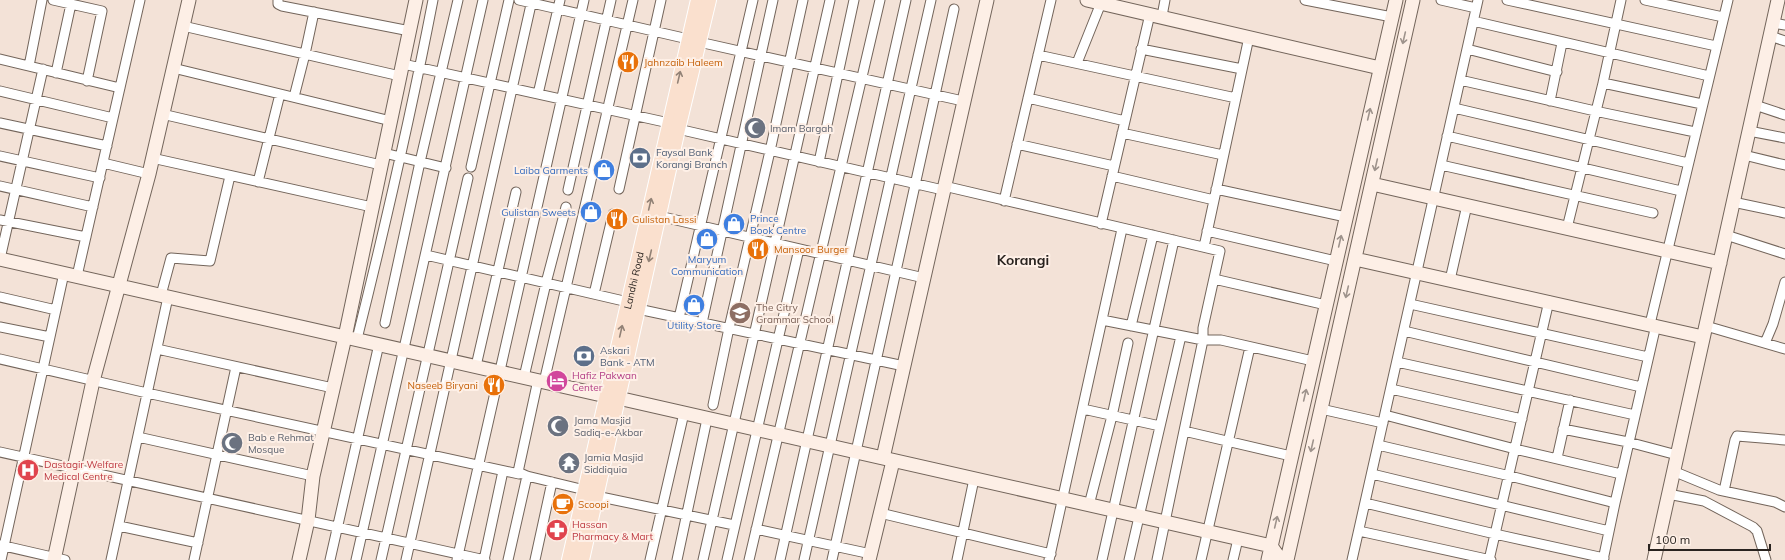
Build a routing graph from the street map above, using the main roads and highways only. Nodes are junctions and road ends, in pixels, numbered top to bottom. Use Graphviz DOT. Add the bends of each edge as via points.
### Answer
graph roads {
  1 [pos="698,0"];
  2 [pos="709,0"];
  3 [pos="694,40"];
  4 [pos="674,126"];
  5 [pos="633,305"];
  6 [pos="591,493"];
  7 [pos="569,560"];
  8 [pos="582,560"];
  1 -- 3 [label="main road, Landhi Road"];
  2 -- 3 [label="main road, Landhi Road"];
  3 -- 4 [label="main road, Landhi Road"];
  5 -- 4 [label="main road, Landhi Road, one-way"];
  4 -- 5 [label="main road, Landhi Road, one-way" via="659,216"];
  5 -- 6 [label="main road, Landhi Road"];
  6 -- 7 [label="main road, Landhi Road"];
  6 -- 8 [label="main road, Landhi Road"];
}
